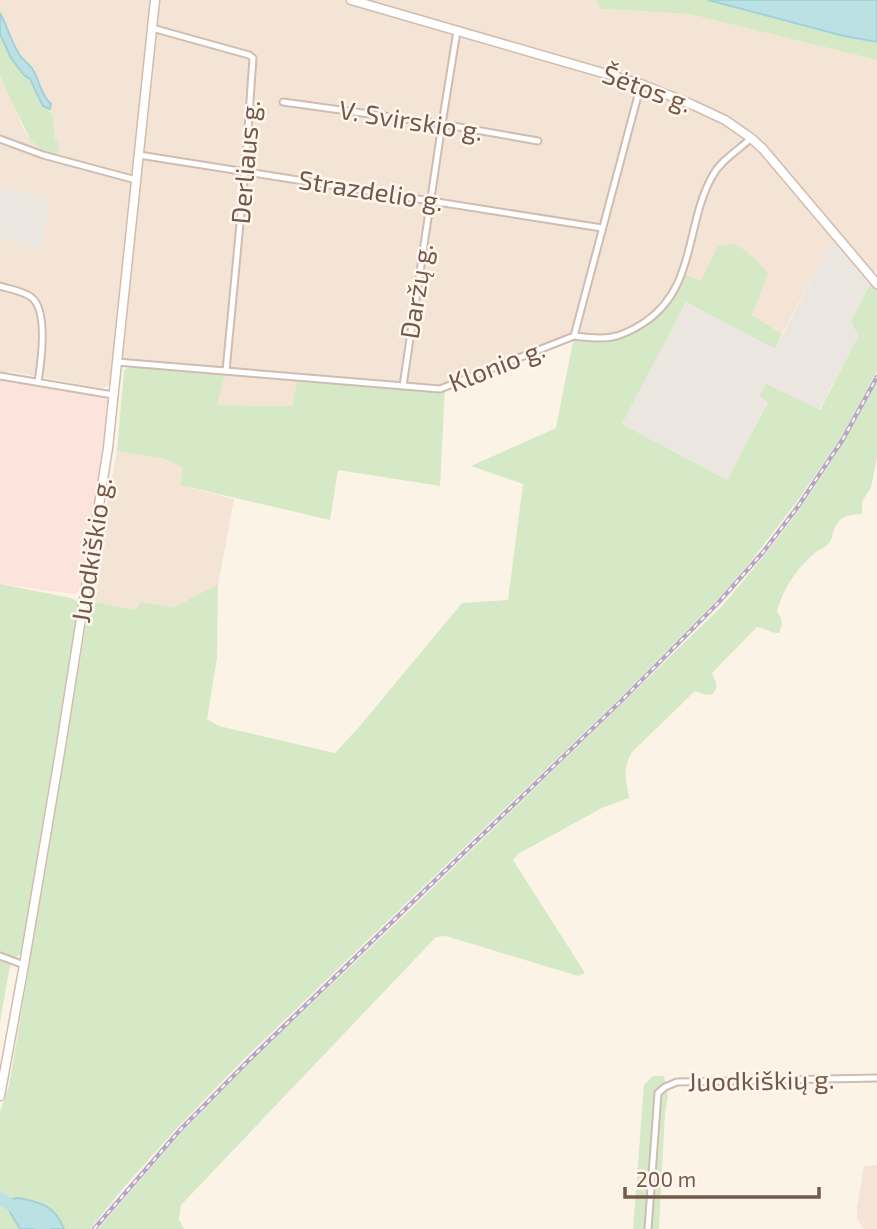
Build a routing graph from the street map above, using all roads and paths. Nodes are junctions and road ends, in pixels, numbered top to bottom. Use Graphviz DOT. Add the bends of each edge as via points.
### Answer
graph roads {
  1 [pos="155,0"];
  2 [pos="351,0"];
  3 [pos="152,28"];
  4 [pos="457,31"];
  5 [pos="641,84"];
  6 [pos="283,102"];
  7 [pos="442,124"];
  8 [pos="751,138"];
  9 [pos="0,139"];
  10 [pos="538,141"];
  11 [pos="139,155"];
  12 [pos="246,171"];
  13 [pos="136,180"];
  14 [pos="431,201"];
  15 [pos="602,228"];
  16 [pos="877,284"];
  17 [pos="0,286"];
  18 [pos="574,336"];
  19 [pos="117,362"];
  20 [pos="226,371"];
  21 [pos="0,376"];
  22 [pos="38,383"];
  23 [pos="403,386"];
  24 [pos="113,396"];
  25 [pos="0,956"];
  26 [pos="24,965"];
  27 [pos="877,1078"];
  28 [pos="0,1096"];
  29 [pos="648,1229"];
  1 -- 3 [label="street, Juodkiškio g."];
  2 -- 4 [label="street, Šėtos g."];
  3 -- 11 [label="street, Juodkiškio g."];
  3 -- 12 [label="street, Derliaus g." via="252,56"];
  4 -- 5 [label="street, Šėtos g."];
  4 -- 7 [label="street, Daržų g."];
  5 -- 8 [label="street, Šėtos g." via="725,120"];
  5 -- 15 [label="street, Klonio g."];
  6 -- 7 [label="street, V. Svirskio g."];
  7 -- 10 [label="street, V. Svirskio g."];
  7 -- 14 [label="street, Daržų g."];
  8 -- 16 [label="street, Šėtos g."];
  8 -- 18 [label="street" via="712,176 679,282 664,306 610,339"];
  9 -- 13 [label="street"];
  11 -- 12 [label="street, Strazdelio g."];
  11 -- 13 [label="street, Juodkiškio g."];
  12 -- 14 [label="street, Strazdelio g."];
  12 -- 20 [label="street, Derliaus g."];
  13 -- 19 [label="street, Juodkiškio g."];
  14 -- 15 [label="street, Strazdelio g."];
  14 -- 23 [label="street, Daržų g."];
  15 -- 18 [label="street, Klonio g."];
  17 -- 22 [label="street" via="30,296 38,305 43,348"];
  18 -- 23 [label="street, Klonio g." via="440,389"];
  19 -- 20 [label="street, Klonio g."];
  19 -- 24 [label="street, Juodkiškio g."];
  20 -- 23 [label="street, Klonio g."];
  21 -- 22 [label="street"];
  22 -- 24 [label="street"];
  24 -- 26 [label="street, Juodkiškio g." via="85,598"];
  25 -- 26 [label="street"];
  26 -- 28 [label="street, Juodkiškio g."];
  27 -- 29 [label="street, Juodkiškių g." via="677,1082 665,1087 658,1093"];
}
